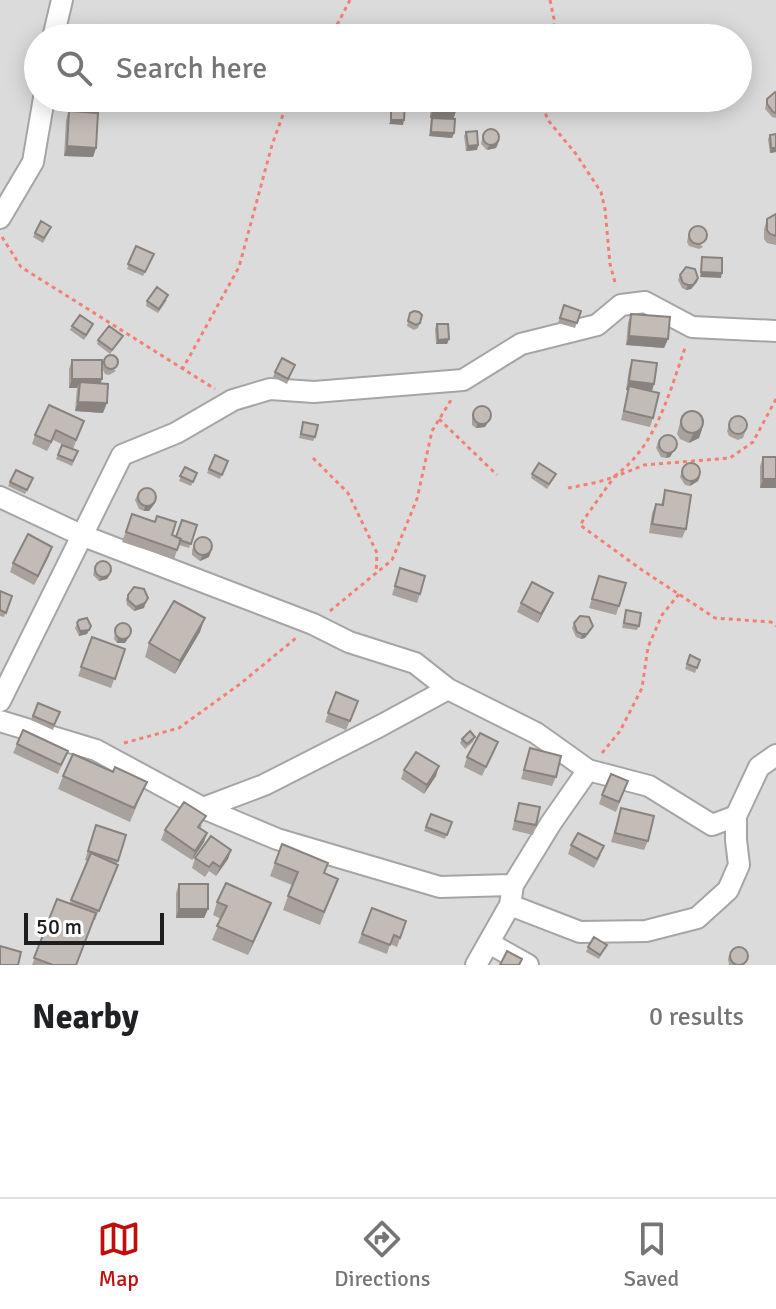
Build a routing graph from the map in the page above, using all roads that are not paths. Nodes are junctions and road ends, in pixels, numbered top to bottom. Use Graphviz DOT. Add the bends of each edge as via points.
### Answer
graph roads {
  1 [pos="62,0"];
  2 [pos="56,24"];
  3 [pos="42,112"];
  4 [pos="0,218"];
  5 [pos="776,331"];
  6 [pos="0,497"];
  7 [pos="81,535"];
  8 [pos="448,689"];
  9 [pos="0,701"];
  10 [pos="0,721"];
  11 [pos="776,755"];
  12 [pos="588,770"];
  13 [pos="203,808"];
  14 [pos="736,816"];
  15 [pos="511,895"];
  16 [pos="489,943"];
  17 [pos="476,965"];
  18 [pos="528,965"];
  1 -- 2 [label="street"];
  3 -- 4 [label="street" via="33,162"];
  5 -- 7 [label="street" via="692,327 645,302 621,305 597,325 521,344 463,380 314,392 270,389 233,400 176,433 122,455"];
  6 -- 7 [label="street"];
  7 -- 8 [label="street" via="349,642 415,663"];
  7 -- 9 [label="street"];
  8 -- 12 [label="street" via="536,733"];
  8 -- 13 [label="street" via="264,785"];
  10 -- 13 [label="street" via="96,750"];
  11 -- 14 [label="street" via="759,767"];
  12 -- 14 [label="street" via="649,786 712,825"];
  12 -- 15 [label="street"];
  13 -- 15 [label="street" via="277,839 440,887"];
  14 -- 15 [label="street" via="739,865 728,890 697,918 646,931 580,932"];
  15 -- 16 [label="street"];
  16 -- 17 [label="street"];
  16 -- 18 [label="street"];
}
